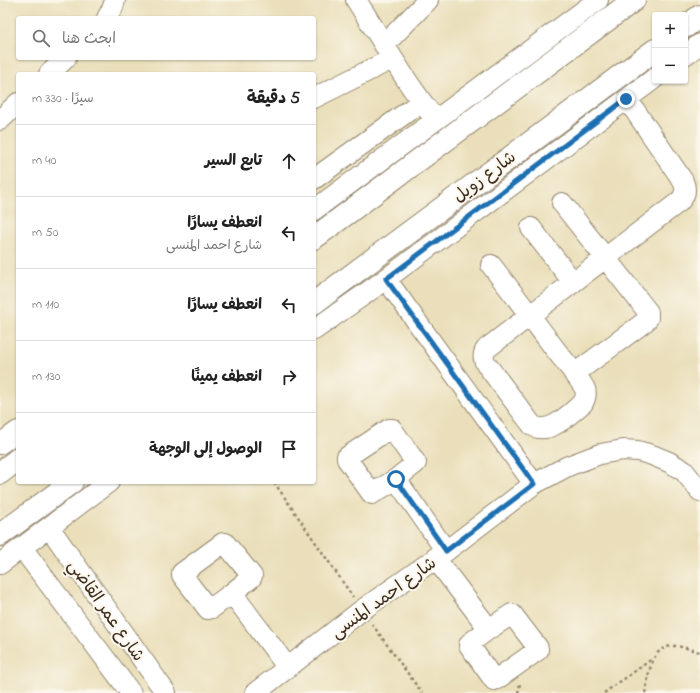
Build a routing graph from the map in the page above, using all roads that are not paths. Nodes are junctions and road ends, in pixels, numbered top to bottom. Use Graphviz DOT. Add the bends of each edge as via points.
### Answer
graph roads {
  1 [pos="115,0"];
  2 [pos="356,0"];
  3 [pos="428,0"];
  4 [pos="598,0"];
  5 [pos="634,0"];
  6 [pos="107,16"];
  7 [pos="700,16"];
  8 [pos="688,25"];
  9 [pos="700,44"];
  10 [pos="388,52"];
  11 [pos="652,52"];
  12 [pos="688,53"];
  13 [pos="64,60"];
  14 [pos="51,72"];
  15 [pos="652,80"];
  16 [pos="316,97"];
  17 [pos="626,99"];
  18 [pos="421,102"];
  19 [pos="16,105"];
  20 [pos="435,119"];
  21 [pos="0,120"];
  22 [pos="316,178"];
  23 [pos="562,203"];
  24 [pos="316,208"];
  25 [pos="531,228"];
  26 [pos="316,237"];
  27 [pos="606,257"];
  28 [pos="491,265"];
  29 [pos="386,279"];
  30 [pos="573,282"];
  31 [pos="316,302"];
  32 [pos="530,315"];
  33 [pos="316,329"];
  34 [pos="574,374"];
  35 [pos="0,430"];
  36 [pos="16,430"];
  37 [pos="16,432"];
  38 [pos="0,444"];
  39 [pos="16,461"];
  40 [pos="0,473"];
  41 [pos="396,479"];
  42 [pos="69,484"];
  43 [pos="106,484"];
  44 [pos="534,484"];
  45 [pos="700,491"];
  46 [pos="48,527"];
  47 [pos="0,535"];
  48 [pos="22,548"];
  49 [pos="440,555"];
  50 [pos="0,564"];
  51 [pos="232,593"];
  52 [pos="489,629"];
  53 [pos="288,668"];
  54 [pos="269,689"];
  55 [pos="131,693"];
  56 [pos="166,693"];
  1 -- 6 [label="street"];
  2 -- 10 [label="street"];
  3 -- 10 [label="street"];
  4 -- 20 [label="street"];
  5 -- 26 [label="main road"];
  7 -- 8 [label="main road"];
  9 -- 12 [label="street"];
  10 -- 16 [label="street"];
  10 -- 18 [label="street"];
  11 -- 31 [label="main road, شارع زويل"];
  13 -- 14 [label="street"];
  15 -- 17 [label="street"];
  17 -- 27 [label="street" via="686,187 678,202"];
  17 -- 29 [label="street"];
  18 -- 20 [label="street"];
  18 -- 22 [label="street"];
  19 -- 21 [label="street"];
  20 -- 24 [label="street"];
  23 -- 27 [label="street"];
  25 -- 30 [label="street"];
  27 -- 30 [label="street"];
  27 -- 34 [label="street" via="647,309 648,318"];
  28 -- 32 [label="street"];
  29 -- 33 [label="street"];
  29 -- 44 [label="street"];
  30 -- 32 [label="street"];
  32 -- 34 [label="street"];
  32 -- 34 [label="street" via="486,348 484,356 486,364 532,425 539,429 547,428 583,403 586,392"];
  35 -- 36 [label="street"];
  37 -- 38 [label="street"];
  39 -- 40 [label="main road"];
  41 -- 49 [label="street"];
  42 -- 47 [label="main road"];
  43 -- 46 [label="street"];
  44 -- 45 [label="street, شارع احمد المنسى" via="600,454 623,450 645,453 669,462 684,471"];
  44 -- 49 [label="street, شارع احمد المنسى"];
  46 -- 48 [label="street"];
  46 -- 56 [label="street, شارع عمر القاضي"];
  48 -- 50 [label="street"];
  48 -- 55 [label="street, شارع عمر القاضي"];
  49 -- 52 [label="street"];
  49 -- 53 [label="street, شارع احمد المنسى" via="362,610"];
  51 -- 53 [label="street"];
  53 -- 54 [label="street, شارع احمد المنسى"];
}
